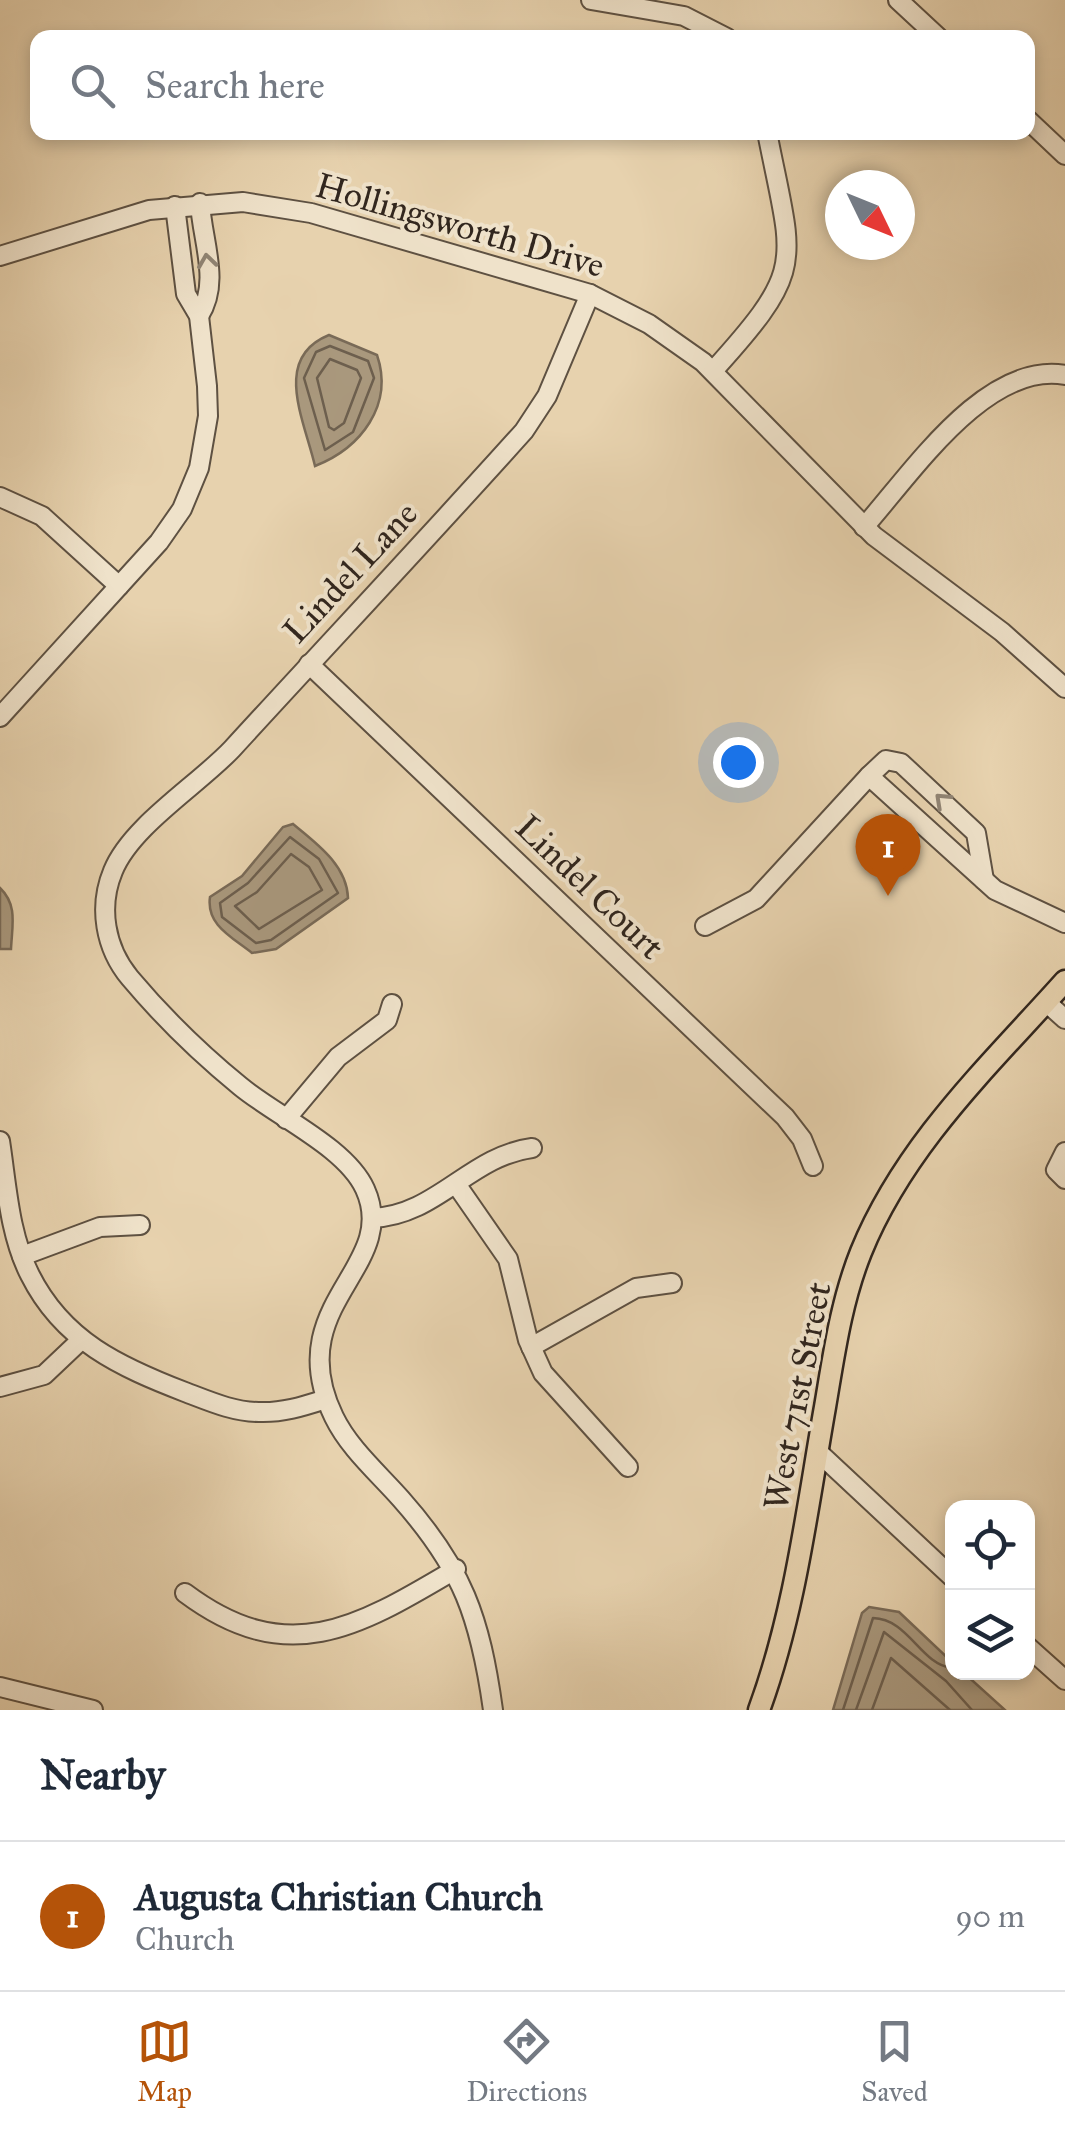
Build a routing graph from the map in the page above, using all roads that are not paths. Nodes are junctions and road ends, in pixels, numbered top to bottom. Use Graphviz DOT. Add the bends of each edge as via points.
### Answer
graph roads {
  1 [pos="591,0"];
  2 [pos="898,0"];
  3 [pos="600,1"];
  4 [pos="712,30"];
  5 [pos="930,30"];
  6 [pos="1035,127"];
  7 [pos="770,140"];
  8 [pos="1065,156"];
  9 [pos="200,203"];
  10 [pos="175,206"];
  11 [pos="0,256"];
  12 [pos="590,294"];
  13 [pos="199,316"];
  14 [pos="713,371"];
  15 [pos="1065,375"];
  16 [pos="0,497"];
  17 [pos="864,527"];
  18 [pos="119,586"];
  19 [pos="309,664"];
  20 [pos="1065,688"];
  21 [pos="0,716"];
  22 [pos="869,776"];
  23 [pos="984,880"];
  24 [pos="1065,922"];
  25 [pos="704,926"];
  26 [pos="1065,981"];
  27 [pos="1046,1002"];
  28 [pos="392,1004"];
  29 [pos="1065,1019"];
  30 [pos="286,1119"];
  31 [pos="0,1141"];
  32 [pos="532,1148"];
  33 [pos="1065,1152"];
  34 [pos="813,1166"];
  35 [pos="1065,1179"];
  36 [pos="456,1184"];
  37 [pos="372,1218"];
  38 [pos="140,1225"];
  39 [pos="22,1256"];
  40 [pos="672,1284"];
  41 [pos="82,1340"];
  42 [pos="530,1347"];
  43 [pos="0,1387"];
  44 [pos="326,1398"];
  45 [pos="817,1452"];
  46 [pos="628,1467"];
  47 [pos="456,1569"];
  48 [pos="945,1571"];
  49 [pos="185,1593"];
  50 [pos="1035,1653"];
  51 [pos="1065,1680"];
  52 [pos="0,1687"];
  53 [pos="93,1710"];
  54 [pos="493,1710"];
  55 [pos="759,1710"];
  1 -- 3 [label="street"];
  2 -- 5 [label="street"];
  3 -- 4 [label="street" via="684,16"];
  6 -- 8 [label="street"];
  7 -- 14 [label="street" via="788,236 786,269 767,311"];
  9 -- 10 [label="street, Hollingsworth Drive"];
  9 -- 12 [label="street, Hollingsworth Drive" via="311,213"];
  13 -- 9 [label="street, one-way" via="209,300 210,271"];
  10 -- 11 [label="street, Hollingsworth Drive"];
  10 -- 13 [label="street" via="186,294"];
  12 -- 14 [label="street, Hollingsworth Drive" via="660,330"];
  12 -- 19 [label="street, Lindel Lane" via="547,396 524,431"];
  13 -- 18 [label="street" via="208,410 199,468 174,522"];
  14 -- 17 [label="street, Hollingsworth Drive"];
  15 -- 17 [label="street" via="1015,378 982,397"];
  16 -- 18 [label="street" via="48,521"];
  17 -- 20 [label="street, Hollingsworth Drive"];
  18 -- 21 [label="street"];
  19 -- 30 [label="street, Lindel Lane" via="115,865 105,917 125,972 224,1073"];
  19 -- 34 [label="street, Lindel Court" via="785,1118"];
  22 -- 23 [label="street"];
  23 -- 22 [label="street, one-way" via="976,833 902,763 886,760"];
  22 -- 25 [label="street" via="756,899"];
  23 -- 24 [label="street" via="1013,902"];
  26 -- 27 [label="main road, West 71st Street"];
  27 -- 29 [label="street"];
  27 -- 45 [label="main road, West 71st Street" via="928,1134 879,1211 846,1296"];
  28 -- 30 [label="street" via="387,1020 338,1057"];
  30 -- 37 [label="street" via="350,1166 364,1186"];
  31 -- 39 [label="street"];
  32 -- 36 [label="street" via="494,1158"];
  33 -- 35 [label="street" via="1056,1170"];
  36 -- 37 [label="street" via="424,1206"];
  36 -- 42 [label="street" via="508,1258"];
  37 -- 44 [label="street" via="366,1252 338,1291 323,1328"];
  38 -- 39 [label="street" via="100,1227"];
  39 -- 41 [label="street" via="44,1299"];
  40 -- 42 [label="street" via="636,1288"];
  41 -- 43 [label="street" via="44,1375"];
  41 -- 44 [label="street" via="126,1369 237,1410 270,1412"];
  42 -- 46 [label="street" via="547,1379"];
  44 -- 47 [label="street" via="346,1437"];
  45 -- 48 [label="street"];
  45 -- 55 [label="main road, West 71st Street" via="796,1578"];
  47 -- 49 [label="street" via="354,1626 302,1636 232,1622"];
  47 -- 54 [label="street" via="480,1630"];
  50 -- 51 [label="street"];
  52 -- 53 [label="street"];
}
